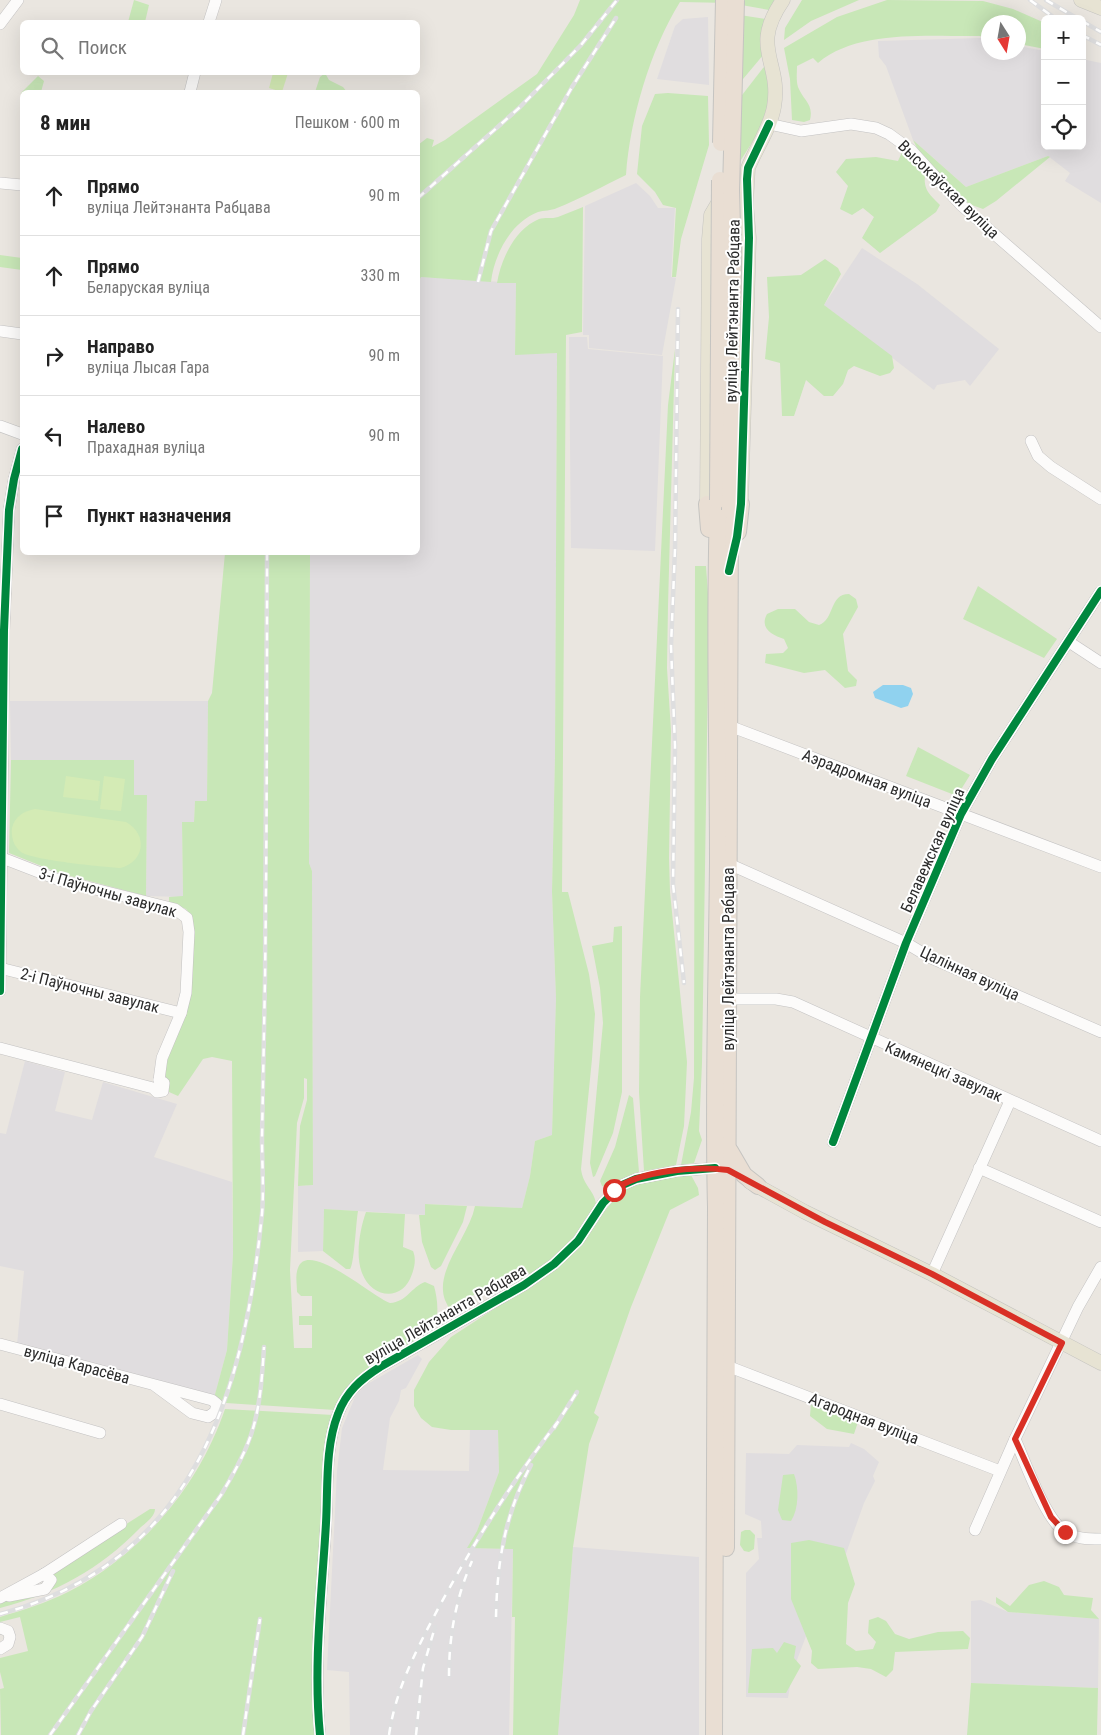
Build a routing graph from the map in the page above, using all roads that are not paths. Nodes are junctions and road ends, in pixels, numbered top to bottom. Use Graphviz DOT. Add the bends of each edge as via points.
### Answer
graph roads {
  1 [pos="18,0"];
  2 [pos="216,0"];
  3 [pos="724,0"];
  4 [pos="736,0"];
  5 [pos="783,0"];
  6 [pos="1081,0"];
  7 [pos="1101,8"];
  8 [pos="210,20"];
  9 [pos="0,24"];
  10 [pos="194,75"];
  11 [pos="190,90"];
  12 [pos="769,124"];
  13 [pos="0,183"];
  14 [pos="20,185"];
  15 [pos="749,238"];
  16 [pos="709,239"];
  17 [pos="708,286"];
  18 [pos="747,288"];
  19 [pos="1101,327"];
  20 [pos="0,331"];
  21 [pos="20,334"];
  22 [pos="0,426"];
  23 [pos="20,433"];
  24 [pos="1031,441"];
  25 [pos="20,456"];
  26 [pos="1101,499"];
  27 [pos="724,507"];
  28 [pos="5,509"];
  29 [pos="1101,591"];
  30 [pos="2,630"];
  31 [pos="1069,642"];
  32 [pos="1101,663"];
  33 [pos="722,724"];
  34 [pos="1,769"];
  35 [pos="961,814"];
  36 [pos="1,857"];
  37 [pos="729,864"];
  38 [pos="1101,866"];
  39 [pos="906,943"];
  40 [pos="1,968"];
  41 [pos="0,991"];
  42 [pos="728,1000"];
  43 [pos="181,1012"];
  44 [pos="1101,1032"];
  45 [pos="870,1037"];
  46 [pos="0,1048"];
  47 [pos="1010,1100"];
  48 [pos="1101,1141"];
  49 [pos="833,1142"];
  50 [pos="728,1146"];
  51 [pos="978,1168"];
  52 [pos="722,1169"];
  53 [pos="758,1186"];
  54 [pos="728,1207"];
  55 [pos="1101,1222"];
  56 [pos="1101,1267"];
  57 [pos="932,1274"];
  58 [pos="1062,1343"];
  59 [pos="0,1344"];
  60 [pos="1101,1363"];
  61 [pos="727,1366"];
  62 [pos="154,1385"];
  63 [pos="0,1404"];
  64 [pos="100,1433"];
  65 [pos="1015,1439"];
  66 [pos="1000,1471"];
  67 [pos="121,1524"];
  68 [pos="976,1530"];
  69 [pos="1101,1539"];
  70 [pos="1,1598"];
  71 [pos="0,1628"];
  72 [pos="0,1649"];
  73 [pos="320,1735"];
  74 [pos="714,1735"];
  75 [pos="724,1735"];
  1 -- 9 [label="street"];
  2 -- 8 [label="street"];
  3 -- 27 [label="highway, вуліца Лейтэнанта Рабцава, bridge" via="720,190"];
  4 -- 27 [label="highway, вуліца Лейтэнанта Рабцава, bridge" via="731,190 733,264"];
  5 -- 12 [label="main road" via="770,18 768,31 767,51 775,93"];
  6 -- 7 [label="main road"];
  10 -- 11 [label="street"];
  12 -- 15 [label="main road, вуліца Лейтэнанта Рабцава" via="748,168 746,204"];
  12 -- 16 [label="main road, вуліца Лейтэнанта Рабцава" via="711,215"];
  12 -- 19 [label="street, Высокаўская вуліца" via="801,131 851,124 889,134 911,150 961,205"];
  13 -- 14 [label="street"];
  15 -- 16 [label="main road" via="742,253 734,256 724,256 715,251"];
  15 -- 18 [label="main road, вуліца Лейтэнанта Рабцава"];
  16 -- 17 [label="main road, вуліца Лейтэнанта Рабцава"];
  17 -- 18 [label="main road" via="716,272 727,270 741,276"];
  17 -- 27 [label="main road, вуліца Лейтэнанта Рабцава"];
  18 -- 27 [label="main road, вуліца Лейтэнанта Рабцава"];
  20 -- 21 [label="street"];
  22 -- 23 [label="street"];
  24 -- 26 [label="street" via="1038,456 1051,468"];
  25 -- 28 [label="street"];
  27 -- 33 [label="highway, вуліца Лейтэнанта Рабцава" via="728,571"];
  27 -- 33 [label="highway, вуліца Лейтэнанта Рабцава" via="715,588"];
  28 -- 30 [label="street"];
  29 -- 31 [label="street, Белавежская вуліца"];
  30 -- 34 [label="street"];
  31 -- 32 [label="street"];
  31 -- 35 [label="street, Белавежская вуліца" via="996,752"];
  33 -- 35 [label="street, Аэрадромная вуліца"];
  33 -- 37 [label="highway, вуліца Лейтэнанта Рабцава"];
  33 -- 52 [label="highway, вуліца Лейтэнанта Рабцава"];
  34 -- 36 [label="street"];
  35 -- 38 [label="street, Аэрадромная вуліца"];
  35 -- 39 [label="street, Белавежская вуліца"];
  36 -- 40 [label="street"];
  36 -- 43 [label="street, 3-і Паўночны завулак" via="59,880 176,909 187,918 187,977"];
  37 -- 39 [label="street, Цалінная вуліца"];
  37 -- 42 [label="highway, вуліца Лейтэнанта Рабцава"];
  39 -- 44 [label="street, Цалінная вуліца" via="931,958"];
  39 -- 45 [label="street, Белавежская вуліца"];
  40 -- 41 [label="street"];
  40 -- 43 [label="street, 2-і Паўночны завулак"];
  42 -- 45 [label="street, Камянецкі завулак" via="794,1002"];
  42 -- 50 [label="highway, вуліца Лейтэнанта Рабцава"];
  43 -- 46 [label="street" via="163,1054 156,1084"];
  45 -- 47 [label="street, Камянецкі завулак"];
  45 -- 49 [label="street, Белавежская вуліца"];
  47 -- 48 [label="street, Камянецкі завулак"];
  47 -- 51 [label="street"];
  50 -- 52 [label="highway, вуліца Лейтэнанта Рабцава"];
  50 -- 53 [label="highway" via="744,1175"];
  51 -- 55 [label="street"];
  51 -- 57 [label="street"];
  52 -- 53 [label="main road"];
  52 -- 54 [label="highway, вуліца Лейтэнанта Рабцава"];
  52 -- 73 [label="street, вуліца Лейтэнанта Рабцава" via="677,1171 636,1179 620,1186 603,1204 578,1241 554,1264 524,1285 380,1367 347,1395 335,1424 330,1455 318,1653"];
  52 -- 74 [label="highway, вуліца Лейтэнанта Рабцава"];
  53 -- 54 [label="highway" via="738,1188"];
  53 -- 57 [label="main road"];
  54 -- 61 [label="highway, вуліца Лейтэнанта Рабцава"];
  56 -- 58 [label="street"];
  57 -- 58 [label="main road"];
  58 -- 60 [label="main road"];
  58 -- 65 [label="street"];
  59 -- 62 [label="street, вуліца Карасёва"];
  61 -- 66 [label="street, Агародная вуліца"];
  61 -- 75 [label="highway, вуліца Лейтэнанта Рабцава"];
  62 -- 62 [label="street, вуліца Карасёва" via="192,1413 208,1417 215,1412 215,1401"];
  63 -- 64 [label="street"];
  65 -- 66 [label="street"];
  65 -- 69 [label="street" via="1055,1523 1072,1536"];
  66 -- 68 [label="street"];
  67 -- 70 [label="street"];
  71 -- 72 [label="street" via="8,1631 10,1637 8,1644"];
}
